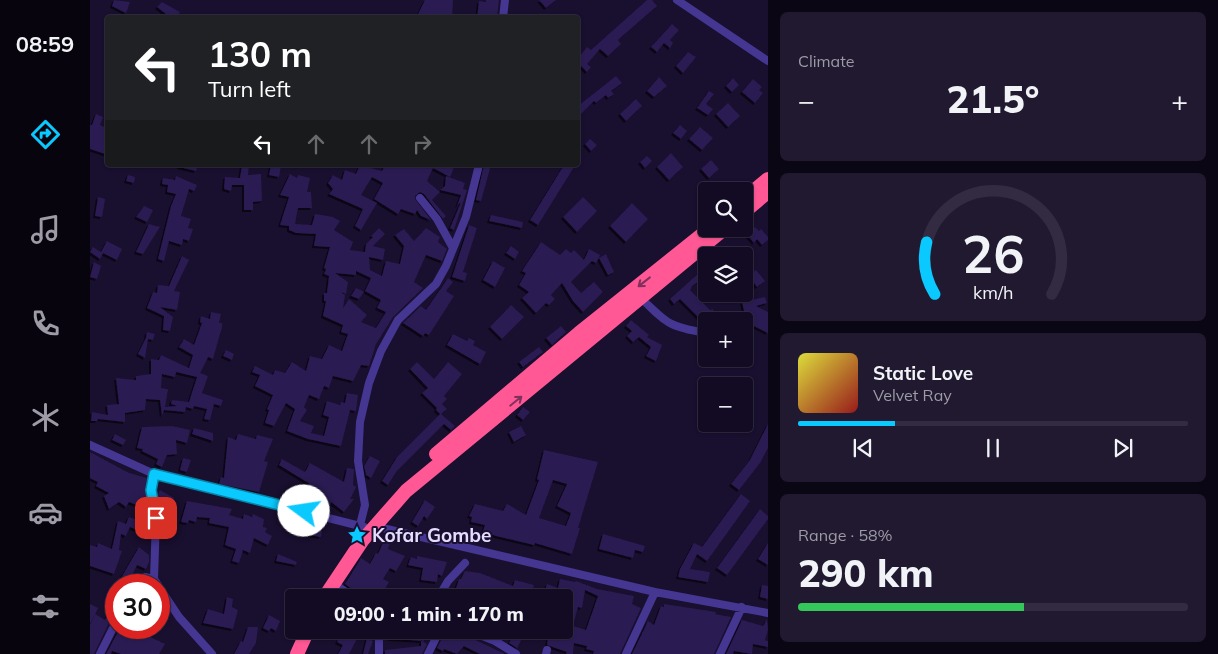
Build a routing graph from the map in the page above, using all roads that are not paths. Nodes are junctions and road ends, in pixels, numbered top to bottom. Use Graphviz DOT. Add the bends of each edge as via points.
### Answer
graph roads {
  1 [pos="505,0"];
  2 [pos="677,0"];
  3 [pos="503,15"];
  4 [pos="768,61"];
  5 [pos="478,167"];
  6 [pos="768,179"];
  7 [pos="753,192"];
  8 [pos="768,192"];
  9 [pos="420,198"];
  10 [pos="753,204"];
  11 [pos="699,237"];
  12 [pos="714,237"];
  13 [pos="453,248"];
  14 [pos="641,298"];
  15 [pos="698,332"];
  16 [pos="90,445"];
  17 [pos="154,474"];
  18 [pos="366,526"];
  19 [pos="465,563"];
  20 [pos="157,574"];
  21 [pos="333,583"];
  22 [pos="321,589"];
  23 [pos="329,589"];
  24 [pos="342,589"];
  25 [pos="443,589"];
  26 [pos="655,592"];
  27 [pos="170,604"];
  28 [pos="742,607"];
  29 [pos="768,612"];
  30 [pos="108,639"];
  31 [pos="296,639"];
  32 [pos="304,639"];
  33 [pos="379,639"];
  34 [pos="436,639"];
  35 [pos="489,639"];
  36 [pos="100,654"];
  37 [pos="212,654"];
  38 [pos="290,654"];
  39 [pos="297,654"];
  40 [pos="379,654"];
  41 [pos="428,654"];
  42 [pos="516,654"];
  43 [pos="626,654"];
  44 [pos="720,654"];
  1 -- 3 [label="street"];
  2 -- 4 [label="street"];
  5 -- 13 [label="street" via="466,217"];
  6 -- 7 [label="highway"];
  8 -- 10 [label="highway"];
  9 -- 13 [label="street" via="437,219"];
  11 -- 18 [label="highway, one-way" via="579,333 422,467"];
  12 -- 14 [label="highway"];
  13 -- 18 [label="street" via="436,284 398,320 369,383 360,422 358,461"];
  14 -- 15 [label="street" via="664,320 678,328"];
  18 -- 14 [label="highway, one-way"];
  16 -- 17 [label="street"];
  17 -- 18 [label="street"];
  17 -- 20 [label="street" via="151,490 156,518"];
  18 -- 21 [label="highway"];
  18 -- 22 [label="highway"];
  18 -- 26 [label="street"];
  19 -- 25 [label="street"];
  21 -- 23 [label="highway"];
  21 -- 24 [label="street"];
  26 -- 28 [label="street"];
  26 -- 43 [label="street"];
  27 -- 37 [label="street"];
  28 -- 29 [label="street"];
  28 -- 44 [label="street"];
  30 -- 36 [label="street"];
  31 -- 38 [label="highway"];
  32 -- 39 [label="highway"];
  33 -- 40 [label="street"];
  34 -- 41 [label="street"];
  35 -- 42 [label="street"];
}
